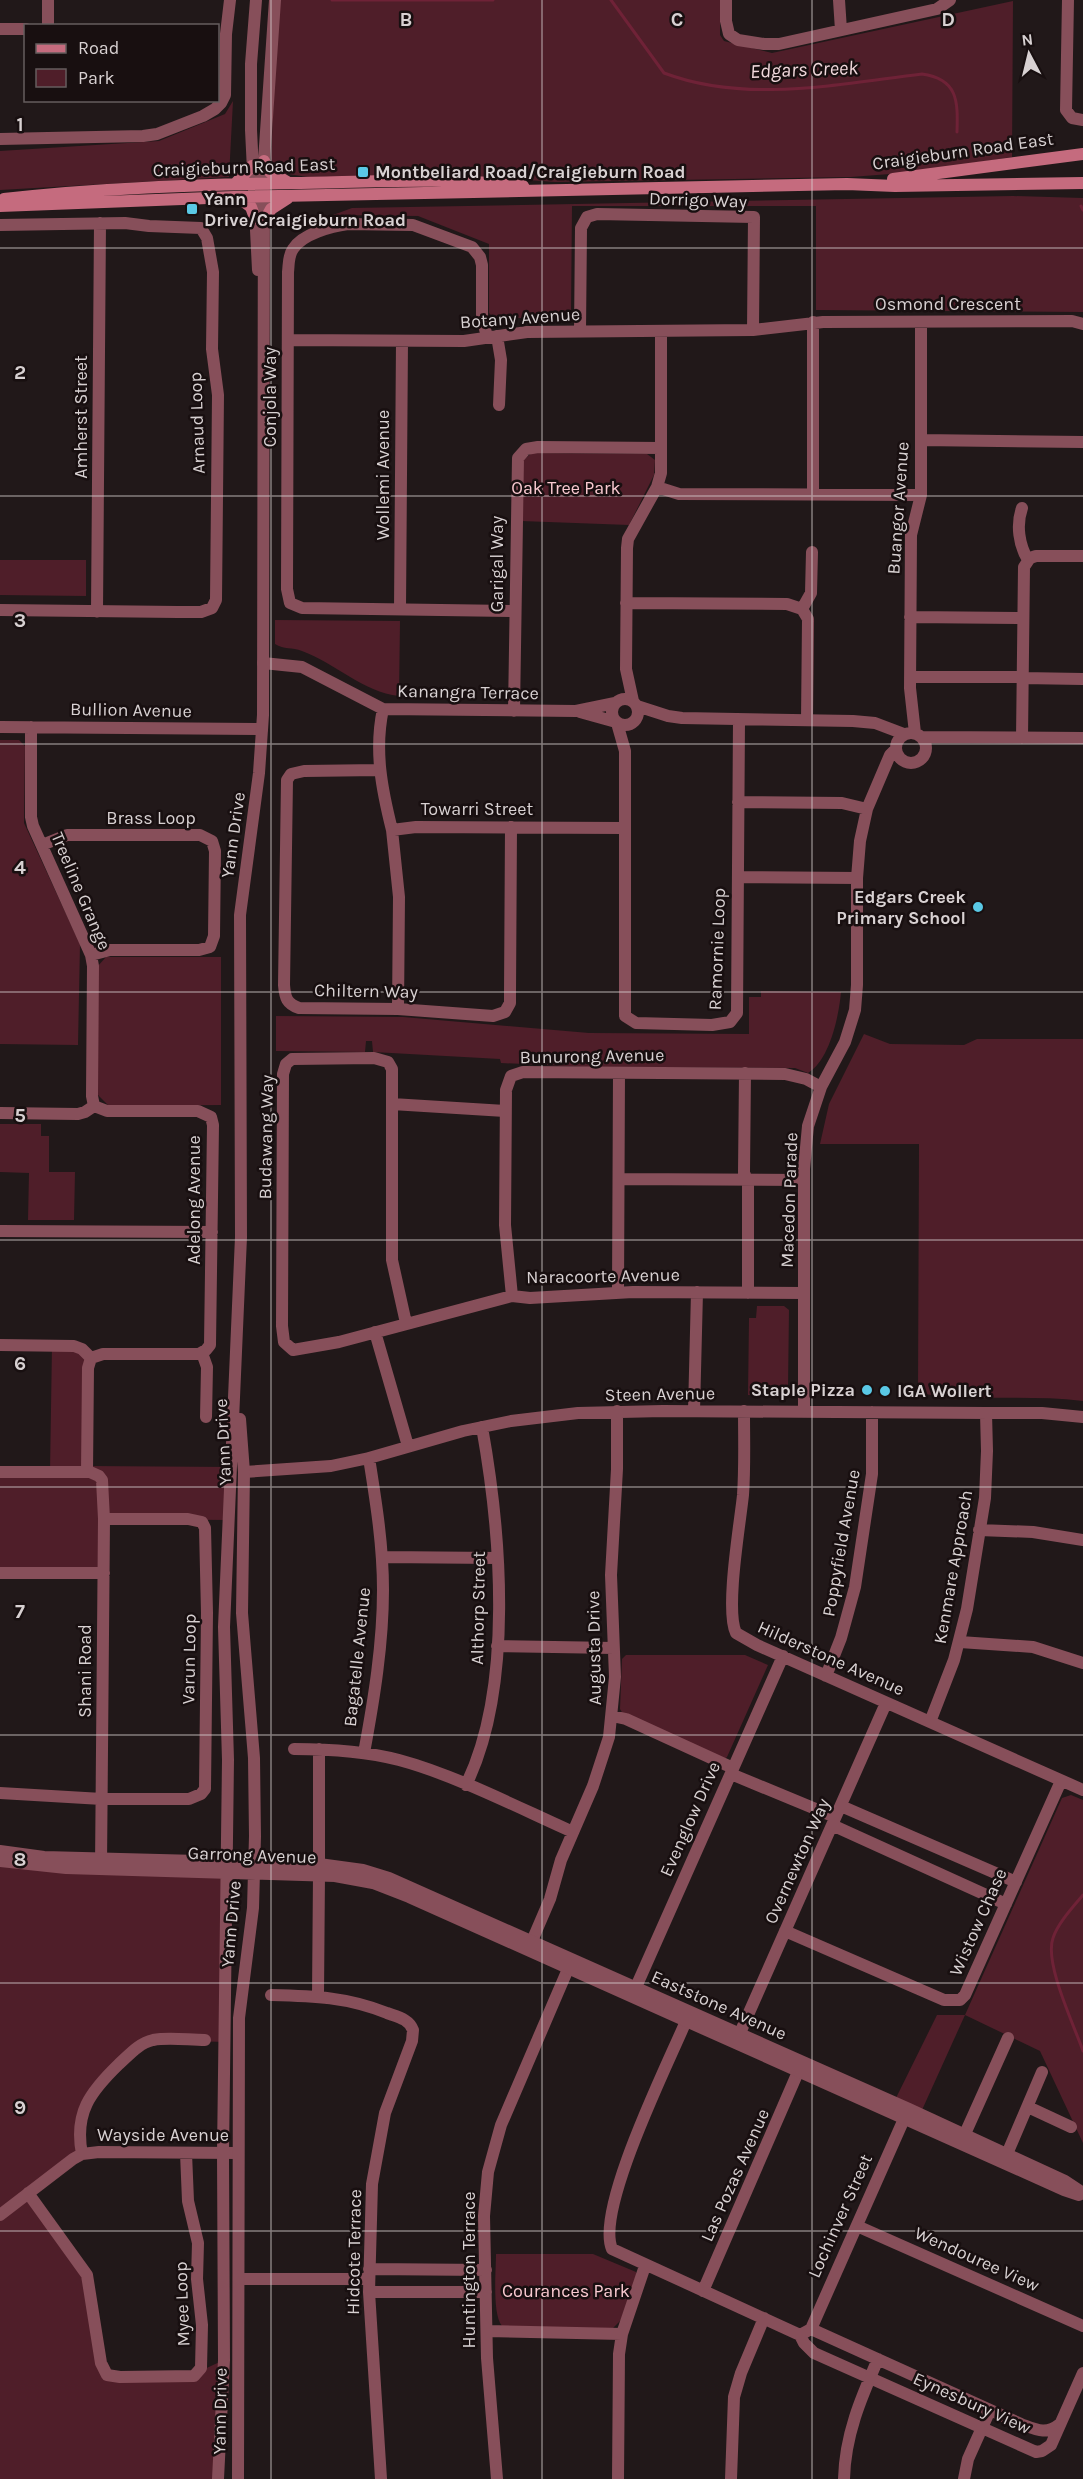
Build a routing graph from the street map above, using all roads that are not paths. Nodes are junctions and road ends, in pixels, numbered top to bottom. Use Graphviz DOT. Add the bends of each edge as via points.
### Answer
graph roads {
  1 [pos="48,0"];
  2 [pos="230,0"];
  3 [pos="256,0"];
  4 [pos="274,0"];
  5 [pos="726,0"];
  6 [pos="839,0"];
  7 [pos="1068,0"];
  8 [pos="949,2"];
  9 [pos="48,24"];
  10 [pos="0,29"];
  11 [pos="24,29"];
  12 [pos="841,30"];
  13 [pos="222,34"];
  14 [pos="1083,120"];
  15 [pos="0,139"];
  16 [pos="1083,154"];
  17 [pos="258,164"];
  18 [pos="1083,183"];
  19 [pos="235,184"];
  20 [pos="847,184"];
  21 [pos="259,190"];
  22 [pos="292,190"];
  23 [pos="236,197"];
  24 [pos="0,199"];
  25 [pos="0,206"];
  26 [pos="260,219"];
  27 [pos="100,223"];
  28 [pos="0,225"];
  29 [pos="813,322"];
  30 [pos="921,322"];
  31 [pos="1083,324"];
  32 [pos="753,330"];
  33 [pos="580,332"];
  34 [pos="661,332"];
  35 [pos="492,337"];
  36 [pos="288,340"];
  37 [pos="402,341"];
  38 [pos="499,405"];
  39 [pos="921,441"];
  40 [pos="1083,442"];
  41 [pos="661,448"];
  42 [pos="657,487"];
  43 [pos="813,494"];
  44 [pos="921,495"];
  45 [pos="1022,508"];
  46 [pos="812,552"];
  47 [pos="1083,556"];
  48 [pos="1028,560"];
  49 [pos="626,603"];
  50 [pos="400,609"];
  51 [pos="802,609"];
  52 [pos="0,610"];
  53 [pos="515,611"];
  54 [pos="97,612"];
  55 [pos="910,617"];
  56 [pos="1022,618"];
  57 [pos="263,663"];
  58 [pos="626,669"];
  59 [pos="910,677"];
  60 [pos="1022,678"];
  61 [pos="1083,679"];
  62 [pos="616,702"];
  63 [pos="635,703"];
  64 [pos="383,709"];
  65 [pos="514,711"];
  66 [pos="576,711"];
  67 [pos="668,716"];
  68 [pos="739,720"];
  69 [pos="807,720"];
  70 [pos="616,722"];
  71 [pos="634,722"];
  72 [pos="864,722"];
  73 [pos="0,727"];
  74 [pos="31,727"];
  75 [pos="262,729"];
  76 [pos="914,734"];
  77 [pos="975,738"];
  78 [pos="1022,738"];
  79 [pos="1083,738"];
  80 [pos="895,748"];
  81 [pos="927,750"];
  82 [pos="625,751"];
  83 [pos="904,762"];
  84 [pos="379,770"];
  85 [pos="879,786"];
  86 [pos="738,802"];
  87 [pos="867,810"];
  88 [pos="511,828"];
  89 [pos="625,828"];
  90 [pos="392,830"];
  91 [pos="42,845"];
  92 [pos="738,877"];
  93 [pos="857,878"];
  94 [pos="91,954"];
  95 [pos="398,1009"];
  96 [pos="619,1073"];
  97 [pos="745,1073"];
  98 [pos="821,1087"];
  99 [pos="392,1104"];
  100 [pos="94,1106"];
  101 [pos="506,1111"];
  102 [pos="0,1113"];
  103 [pos="619,1179"];
  104 [pos="746,1179"];
  105 [pos="804,1180"];
  106 [pos="0,1231"];
  107 [pos="212,1232"];
  108 [pos="618,1292"];
  109 [pos="697,1292"];
  110 [pos="748,1293"];
  111 [pos="804,1293"];
  112 [pos="512,1296"];
  113 [pos="406,1323"];
  114 [pos="375,1332"];
  115 [pos="0,1345"];
  116 [pos="202,1353"];
  117 [pos="91,1358"];
  118 [pos="236,1373"];
  119 [pos="617,1411"];
  120 [pos="694,1411"];
  121 [pos="744,1411"];
  122 [pos="804,1412"];
  123 [pos="872,1412"];
  124 [pos="986,1413"];
  125 [pos="206,1416"];
  126 [pos="1083,1417"];
  127 [pos="482,1427"];
  128 [pos="408,1446"];
  129 [pos="369,1458"];
  130 [pos="0,1472"];
  131 [pos="244,1472"];
  132 [pos="93,1474"];
  133 [pos="104,1519"];
  134 [pos="979,1530"];
  135 [pos="1083,1540"];
  136 [pos="382,1557"];
  137 [pos="497,1558"];
  138 [pos="0,1573"];
  139 [pos="104,1573"];
  140 [pos="960,1642"];
  141 [pos="497,1646"];
  142 [pos="614,1648"];
  143 [pos="783,1656"];
  144 [pos="1083,1663"];
  145 [pos="826,1676"];
  146 [pos="886,1703"];
  147 [pos="612,1716"];
  148 [pos="930,1722"];
  149 [pos="294,1749"];
  150 [pos="319,1749"];
  151 [pos="364,1753"];
  152 [pos="732,1771"];
  153 [pos="1061,1781"];
  154 [pos="466,1785"];
  155 [pos="1083,1790"];
  156 [pos="0,1793"];
  157 [pos="102,1799"];
  158 [pos="836,1816"];
  159 [pos="573,1832"];
  160 [pos="0,1851"];
  161 [pos="0,1861"];
  162 [pos="101,1864"];
  163 [pos="336,1865"];
  164 [pos="227,1867"];
  165 [pos="254,1867"];
  166 [pos="319,1869"];
  167 [pos="1016,1882"];
  168 [pos="1006,1904"];
  169 [pos="785,1931"];
  170 [pos="492,1935"];
  171 [pos="529,1946"];
  172 [pos="571,1964"];
  173 [pos="633,1992"];
  174 [pos="272,1995"];
  175 [pos="318,1995"];
  176 [pos="688,2017"];
  177 [pos="737,2038"];
  178 [pos="1008,2038"];
  179 [pos="205,2040"];
  180 [pos="800,2068"];
  181 [pos="1042,2072"];
  182 [pos="1028,2107"];
  183 [pos="906,2114"];
  184 [pos="1071,2127"];
  185 [pos="962,2140"];
  186 [pos="186,2153"];
  187 [pos="223,2153"];
  188 [pos="238,2153"];
  189 [pos="82,2154"];
  190 [pos="1007,2154"];
  191 [pos="28,2193"];
  192 [pos="1083,2194"];
  193 [pos="0,2215"];
  194 [pos="857,2226"];
  195 [pos="645,2265"];
  196 [pos="486,2270"];
  197 [pos="369,2274"];
  198 [pos="238,2279"];
  199 [pos="703,2291"];
  200 [pos="369,2292"];
  201 [pos="486,2292"];
  202 [pos="764,2318"];
  203 [pos="1083,2326"];
  204 [pos="487,2331"];
  205 [pos="805,2332"];
  206 [pos="622,2334"];
  207 [pos="878,2359"];
  208 [pos="1083,2373"];
  209 [pos="870,2378"];
  210 [pos="990,2410"];
  211 [pos="1060,2424"];
  212 [pos="981,2428"];
  213 [pos="218,2479"];
  214 [pos="238,2479"];
  215 [pos="381,2479"];
  216 [pos="496,2479"];
  217 [pos="618,2479"];
  218 [pos="731,2479"];
  219 [pos="844,2479"];
  220 [pos="964,2479"];
  1 -- 9 [label="street"];
  2 -- 13 [label="street"];
  3 -- 17 [label="street" via="251,64"];
  4 -- 17 [label="street"];
  5 -- 12 [label="street" via="727,29 738,40 771,44"];
  6 -- 12 [label="street"];
  7 -- 14 [label="street" via="1066,110 1072,118"];
  8 -- 12 [label="street" via="937,9"];
  10 -- 11 [label="street"];
  13 -- 15 [label="street" via="225,95 215,109 203,116 143,136"];
  16 -- 20 [label="main road, Craigieburn Road East"];
  17 -- 19 [label="main road"];
  17 -- 21 [label="street, Yann Drive"];
  17 -- 22 [label="main road"];
  18 -- 20 [label="main road, Craigieburn Road East"];
  19 -- 21 [label="main road, Craigieburn Road East"];
  19 -- 24 [label="main road, Craigieburn Road East"];
  20 -- 22 [label="main road, Craigieburn Road East" via="526,192"];
  21 -- 22 [label="main road, Craigieburn Road East"];
  21 -- 23 [label="main road, Craigieburn Road East"];
  21 -- 26 [label="street, Yann Drive"];
  22 -- 26 [label="main road"];
  23 -- 25 [label="main road, Craigieburn Road East"];
  23 -- 26 [label="main road"];
  26 -- 57 [label="street, Yann Drive" via="266,303"];
  27 -- 28 [label="street, Arnaud Loop"];
  27 -- 54 [label="street, Amherst Street"];
  27 -- 54 [label="street, Arnaud Loop" via="192,226 206,232 213,266 212,349 218,395 216,600 212,608 201,612"];
  29 -- 30 [label="street, Osmond Crescent"];
  29 -- 32 [label="street"];
  29 -- 43 [label="street"];
  30 -- 31 [label="street, Osmond Crescent"];
  30 -- 39 [label="street, Buangor Avenue"];
  32 -- 33 [label="street, Dorrigo Way" via="754,217 597,214 587,217 581,228"];
  32 -- 34 [label="street, Botany Avenue"];
  33 -- 34 [label="street, Botany Avenue"];
  33 -- 35 [label="street, Botany Avenue" via="527,332"];
  34 -- 41 [label="street"];
  35 -- 36 [label="street, Conjola Way" via="482,317 482,265 472,247 414,225 348,224 303,239 292,249"];
  35 -- 37 [label="street, Botany Avenue"];
  35 -- 38 [label="street, Conjola Way" via="501,360"];
  36 -- 37 [label="street, Botany Avenue"];
  36 -- 50 [label="street, Conjola Way" via="290,603 302,608"];
  37 -- 50 [label="street, Wollemi Avenue"];
  39 -- 40 [label="street"];
  39 -- 44 [label="street, Buangor Avenue"];
  41 -- 42 [label="street"];
  41 -- 53 [label="street, Garigal Way" via="538,447 520,454 516,465"];
  42 -- 43 [label="street" via="679,494"];
  42 -- 49 [label="street" via="628,539"];
  43 -- 44 [label="street"];
  44 -- 55 [label="street, Buangor Avenue" via="911,535"];
  45 -- 48 [label="street" via="1020,543"];
  46 -- 51 [label="street" via="811,593"];
  47 -- 48 [label="street" via="1036,556"];
  48 -- 56 [label="street" via="1023,572"];
  49 -- 51 [label="street" via="788,604"];
  49 -- 58 [label="street"];
  50 -- 53 [label="street, Conjola Way"];
  51 -- 69 [label="street" via="808,619"];
  52 -- 54 [label="street, Arnaud Loop"];
  53 -- 65 [label="street, Garigal Way"];
  55 -- 56 [label="street"];
  55 -- 59 [label="street, Buangor Avenue"];
  56 -- 60 [label="street"];
  57 -- 64 [label="street, Kanangra Terrace" via="302,667"];
  57 -- 75 [label="street, Yann Drive"];
  58 -- 62 [label="street"];
  58 -- 63 [label="street"];
  59 -- 60 [label="street"];
  59 -- 76 [label="street, Buangor Avenue"];
  60 -- 61 [label="street"];
  60 -- 78 [label="street"];
  62 -- 63 [label="street" via="625,699"];
  62 -- 66 [label="street, Kanangra Terrace"];
  62 -- 70 [label="street" via="612,712"];
  63 -- 67 [label="street"];
  63 -- 71 [label="street" via="639,712"];
  64 -- 65 [label="street, Kanangra Terrace"];
  64 -- 84 [label="street"];
  65 -- 66 [label="street, Kanangra Terrace"];
  66 -- 70 [label="street, Kanangra Terrace"];
  67 -- 68 [label="street"];
  67 -- 71 [label="street"];
  68 -- 69 [label="street"];
  68 -- 86 [label="street, Ramornie Loop"];
  69 -- 72 [label="street"];
  70 -- 71 [label="street" via="627,726"];
  70 -- 82 [label="street, Ramornie Loop"];
  71 -- 82 [label="street, Ramornie Loop"];
  72 -- 76 [label="street"];
  72 -- 80 [label="street" via="880,731"];
  73 -- 74 [label="street, Bullion Avenue"];
  74 -- 75 [label="street, Bullion Avenue"];
  74 -- 91 [label="street, Treeline Grange" via="31,817"];
  75 -- 118 [label="street, Yann Drive" via="240,915 242,1237"];
  76 -- 77 [label="street"];
  76 -- 80 [label="street" via="898,739"];
  76 -- 81 [label="street"];
  77 -- 78 [label="street"];
  77 -- 81 [label="street"];
  78 -- 79 [label="street"];
  80 -- 83 [label="street"];
  80 -- 85 [label="street, Macedon Parade"];
  81 -- 83 [label="street" via="916,763"];
  82 -- 89 [label="street, Ramornie Loop"];
  83 -- 85 [label="street, Macedon Parade"];
  84 -- 90 [label="street"];
  84 -- 95 [label="street, Chiltern Way" via="304,771 291,774 287,780 284,995 299,1008"];
  85 -- 87 [label="street, Macedon Parade"];
  86 -- 87 [label="street" via="842,803"];
  86 -- 92 [label="street, Ramornie Loop"];
  87 -- 93 [label="street, Macedon Parade"];
  88 -- 89 [label="street, Towarri Street"];
  88 -- 90 [label="street, Towarri Street"];
  88 -- 95 [label="street, Chiltern Way" via="508,1008 493,1016"];
  89 -- 92 [label="street, Ramornie Loop" via="624,1009 630,1022 725,1024 733,1019"];
  90 -- 95 [label="street" via="398,874"];
  91 -- 94 [label="street, Treeline Grange"];
  91 -- 94 [label="street, Brass Loop" via="67,835 201,835 212,841 214,936 210,947"];
  92 -- 93 [label="street"];
  93 -- 98 [label="street, Macedon Parade" via="855,1010 845,1042"];
  94 -- 100 [label="street, Treeline Grange"];
  96 -- 97 [label="street, Bunurong Avenue"];
  96 -- 101 [label="street, Bunurong Avenue" via="517,1073 507,1081"];
  96 -- 103 [label="street"];
  97 -- 98 [label="street, Bunurong Avenue" via="798,1076"];
  97 -- 104 [label="street"];
  98 -- 105 [label="street, Macedon Parade" via="808,1126"];
  99 -- 101 [label="street"];
  99 -- 113 [label="street, Budawang Way" via="392,1270"];
  99 -- 114 [label="street, Budawang Way" via="392,1069 382,1059 296,1058 284,1069 284,1342 293,1350 303,1350"];
  100 -- 102 [label="street, Adelong Avenue" via="78,1114"];
  100 -- 107 [label="street, Adelong Avenue" via="107,1111 198,1111 211,1117"];
  101 -- 112 [label="street, Bunurong Avenue" via="506,1252"];
  103 -- 104 [label="street"];
  103 -- 108 [label="street"];
  104 -- 105 [label="street"];
  104 -- 110 [label="street"];
  105 -- 111 [label="street, Macedon Parade"];
  106 -- 107 [label="street"];
  107 -- 116 [label="street, Adelong Avenue" via="211,1340"];
  108 -- 109 [label="street, Naracoorte Avenue"];
  108 -- 112 [label="street, Naracoorte Avenue"];
  109 -- 110 [label="street, Naracoorte Avenue"];
  109 -- 120 [label="street"];
  110 -- 111 [label="street, Naracoorte Avenue"];
  111 -- 122 [label="street, Macedon Parade"];
  112 -- 113 [label="street, Naracoorte Avenue"];
  113 -- 114 [label="street, Budawang Way"];
  114 -- 128 [label="street"];
  115 -- 117 [label="street" via="74,1346"];
  116 -- 117 [label="street" via="103,1354"];
  116 -- 125 [label="street" via="207,1367"];
  117 -- 132 [label="street, Shani Road" via="88,1368"];
  118 -- 131 [label="street, Yann Drive"];
  118 -- 164 [label="street, Yann Drive" via="224,1627"];
  119 -- 120 [label="street, Steen Avenue"];
  119 -- 127 [label="street, Steen Avenue"];
  119 -- 142 [label="street, Augusta Drive" via="611,1575"];
  120 -- 121 [label="street, Steen Avenue"];
  121 -- 122 [label="street, Steen Avenue"];
  121 -- 143 [label="street, Hilderstone Avenue" via="743,1495 733,1625 738,1636"];
  122 -- 123 [label="street, Steen Avenue"];
  123 -- 124 [label="street, Steen Avenue"];
  123 -- 145 [label="street, Poppyfield Avenue" via="872,1474 855,1587"];
  124 -- 126 [label="street, Steen Avenue"];
  124 -- 134 [label="street, Kenmare Approach" via="987,1477"];
  127 -- 128 [label="street, Steen Avenue"];
  127 -- 137 [label="street, Althorp Street"];
  128 -- 129 [label="street, Steen Avenue"];
  129 -- 131 [label="street, Steen Avenue" via="331,1466"];
  129 -- 136 [label="street, Bagatelle Avenue"];
  130 -- 132 [label="street"];
  131 -- 165 [label="street, Yann Drive" via="242,1613 254,1758"];
  132 -- 133 [label="street, Shani Road" via="103,1484"];
  133 -- 139 [label="street, Shani Road"];
  133 -- 157 [label="street, Varun Loop" via="202,1522 207,1538 207,1613 203,1792 189,1799"];
  134 -- 135 [label="street"];
  134 -- 140 [label="street, Kenmare Approach"];
  136 -- 137 [label="street"];
  136 -- 151 [label="street, Bagatelle Avenue" via="381,1636"];
  137 -- 141 [label="street, Althorp Street"];
  138 -- 139 [label="street"];
  139 -- 157 [label="street, Shani Road"];
  140 -- 144 [label="street" via="1033,1647"];
  140 -- 148 [label="street, Kenmare Approach"];
  141 -- 142 [label="street"];
  141 -- 154 [label="street, Althorp Street" via="492,1705 479,1756"];
  142 -- 147 [label="street, Augusta Drive"];
  143 -- 145 [label="street, Hilderstone Avenue"];
  143 -- 152 [label="street, Evenglow Drive"];
  145 -- 146 [label="street, Hilderstone Avenue"];
  146 -- 148 [label="street, Hilderstone Avenue"];
  146 -- 158 [label="street, Overnewton Way"];
  147 -- 152 [label="street" via="626,1719"];
  147 -- 159 [label="street, Augusta Drive" via="604,1754"];
  148 -- 153 [label="street, Hilderstone Avenue"];
  149 -- 150 [label="street"];
  150 -- 151 [label="street"];
  150 -- 166 [label="street"];
  151 -- 154 [label="street" via="419,1766"];
  152 -- 158 [label="street"];
  152 -- 173 [label="street, Evenglow Drive"];
  153 -- 155 [label="street, Hilderstone Avenue"];
  153 -- 167 [label="street, Wistow Chase"];
  154 -- 159 [label="street"];
  156 -- 157 [label="street"];
  157 -- 162 [label="street, Shani Road"];
  158 -- 167 [label="street"];
  158 -- 168 [label="street"];
  158 -- 169 [label="street, Overnewton Way"];
  159 -- 171 [label="street, Augusta Drive"];
  160 -- 162 [label="street, Garrong Avenue"];
  161 -- 162 [label="street, Garrong Avenue" via="40,1866"];
  162 -- 164 [label="street, Garrong Avenue"];
  163 -- 166 [label="street, Garrong Avenue"];
  163 -- 171 [label="street, Eaststone Avenue" via="389,1878"];
  164 -- 165 [label="street, Garrong Avenue"];
  164 -- 187 [label="street, Yann Drive"];
  165 -- 166 [label="street, Garrong Avenue"];
  165 -- 188 [label="street, Yann Drive" via="253,1908 239,2018"];
  166 -- 170 [label="street, Garrong Avenue" via="390,1888"];
  166 -- 175 [label="street"];
  167 -- 168 [label="street, Wistow Chase"];
  168 -- 169 [label="street, Wistow Chase" via="965,1995 955,2002"];
  169 -- 177 [label="street, Overnewton Way"];
  170 -- 171 [label="street, Eaststone Avenue"];
  171 -- 172 [label="street, Eaststone Avenue"];
  172 -- 173 [label="street, Eaststone Avenue"];
  172 -- 196 [label="street, Huntington Terrace" via="508,2105 494,2147 485,2194"];
  173 -- 176 [label="street, Eaststone Avenue"];
  174 -- 175 [label="street"];
  175 -- 197 [label="street, Hidcote Terrace" via="376,2008 405,2020 413,2030 378,2142 372,2184"];
  176 -- 177 [label="street, Eaststone Avenue"];
  176 -- 195 [label="street, Eynesbury View" via="627,2157 613,2211 609,2239 612,2249"];
  177 -- 180 [label="street, Eaststone Avenue"];
  178 -- 185 [label="street"];
  179 -- 189 [label="street" via="153,2040 131,2052 86,2102 80,2132"];
  180 -- 183 [label="street, Eaststone Avenue"];
  180 -- 199 [label="street, Las Pozas Avenue"];
  181 -- 182 [label="street"];
  182 -- 184 [label="street"];
  182 -- 190 [label="street"];
  183 -- 185 [label="street, Eaststone Avenue"];
  183 -- 194 [label="street, Lochinver Street"];
  185 -- 190 [label="street, Eaststone Avenue"];
  185 -- 192 [label="street, Eaststone Avenue" via="1064,2190"];
  186 -- 187 [label="street, Wayside Avenue"];
  186 -- 189 [label="street, Wayside Avenue"];
  186 -- 191 [label="street, Myee Loop" via="187,2193 198,2242 202,2325 201,2368 194,2376 107,2375 101,2363 87,2274"];
  187 -- 188 [label="street, Wayside Avenue"];
  187 -- 213 [label="street, Yann Drive" via="224,2360"];
  188 -- 198 [label="street, Yann Drive"];
  189 -- 191 [label="street, Wayside Avenue"];
  190 -- 192 [label="street, Eaststone Avenue" via="1065,2181"];
  191 -- 193 [label="street, Wayside Avenue"];
  194 -- 203 [label="street, Wendouree View"];
  194 -- 205 [label="street, Lochinver Street"];
  195 -- 199 [label="street, Eynesbury View"];
  195 -- 206 [label="street"];
  196 -- 197 [label="street"];
  196 -- 201 [label="street, Huntington Terrace"];
  197 -- 198 [label="street"];
  197 -- 200 [label="street, Hidcote Terrace"];
  198 -- 214 [label="street, Yann Drive"];
  199 -- 202 [label="street, Eynesbury View"];
  200 -- 201 [label="street"];
  200 -- 215 [label="street, Hidcote Terrace"];
  201 -- 204 [label="street, Huntington Terrace"];
  202 -- 205 [label="street, Eynesbury View"];
  202 -- 218 [label="street" via="734,2397"];
  204 -- 206 [label="street"];
  204 -- 216 [label="street, Huntington Terrace"];
  205 -- 207 [label="street, Eynesbury View"];
  205 -- 209 [label="street, Eynesbury View" via="804,2343 814,2353"];
  206 -- 217 [label="street"];
  207 -- 209 [label="street"];
  207 -- 210 [label="street, Eynesbury View"];
  208 -- 211 [label="street"];
  209 -- 212 [label="street, Eynesbury View"];
  209 -- 219 [label="street" via="849,2435"];
  210 -- 211 [label="street, Eynesbury View" via="1041,2431"];
  210 -- 212 [label="street"];
  211 -- 212 [label="street, Eynesbury View" via="1051,2445 1042,2451"];
  212 -- 220 [label="street"];
}
